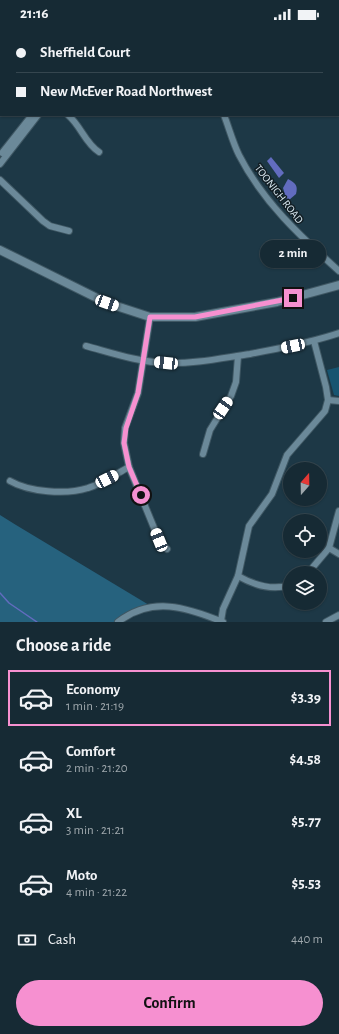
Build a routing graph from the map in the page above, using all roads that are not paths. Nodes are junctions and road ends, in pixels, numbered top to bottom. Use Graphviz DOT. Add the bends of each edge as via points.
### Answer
graph roads {
  1 [pos="31,116"];
  2 [pos="37,116"];
  3 [pos="69,116"];
  4 [pos="224,116"];
  5 [pos="99,152"];
  6 [pos="1,156"];
  7 [pos="0,164"];
  8 [pos="0,180"];
  9 [pos="69,231"];
  10 [pos="0,250"];
  11 [pos="339,271"];
  12 [pos="339,285"];
  13 [pos="150,317"];
  14 [pos="339,333"];
  15 [pos="314,341"];
  16 [pos="86,346"];
  17 [pos="238,356"];
  18 [pos="142,361"];
  19 [pos="328,400"];
  20 [pos="339,401"];
  21 [pos="203,454"];
  22 [pos="129,467"];
  23 [pos="10,481"];
  24 [pos="339,511"];
  25 [pos="329,548"];
  26 [pos="167,549"];
  27 [pos="338,554"];
  28 [pos="314,566"];
  29 [pos="238,576"];
  30 [pos="283,586"];
  31 [pos="339,615"];
  32 [pos="118,622"];
  33 [pos="222,622"];
  34 [pos="326,622"];
  1 -- 6 [label="street"];
  2 -- 6 [label="street"];
  3 -- 5 [label="street" via="77,123 91,146"];
  4 -- 11 [label="street, TOONIGH ROAD" via="238,154 272,205 301,237"];
  6 -- 7 [label="street"];
  8 -- 9 [label="street" via="43,221 50,226"];
  10 -- 13 [label="street" via="107,303"];
  12 -- 13 [label="street" via="277,302 195,317"];
  13 -- 18 [label="street"];
  14 -- 15 [label="street"];
  15 -- 17 [label="street"];
  15 -- 19 [label="street"];
  16 -- 18 [label="street"];
  17 -- 18 [label="street" via="194,362"];
  17 -- 21 [label="street" via="236,382 231,396 210,430"];
  18 -- 22 [label="street" via="138,393 125,436"];
  19 -- 20 [label="street"];
  19 -- 29 [label="street" via="319,420 287,455 272,494 249,526"];
  22 -- 23 [label="street" via="89,488 80,490 33,490"];
  22 -- 26 [label="street" via="159,540"];
  24 -- 25 [label="street"];
  25 -- 27 [label="street"];
  25 -- 28 [label="street"];
  29 -- 30 [label="street" via="262,586"];
  29 -- 33 [label="street" via="223,609"];
  31 -- 34 [label="street"];
  32 -- 33 [label="street" via="126,615 139,610 168,605"];
}
